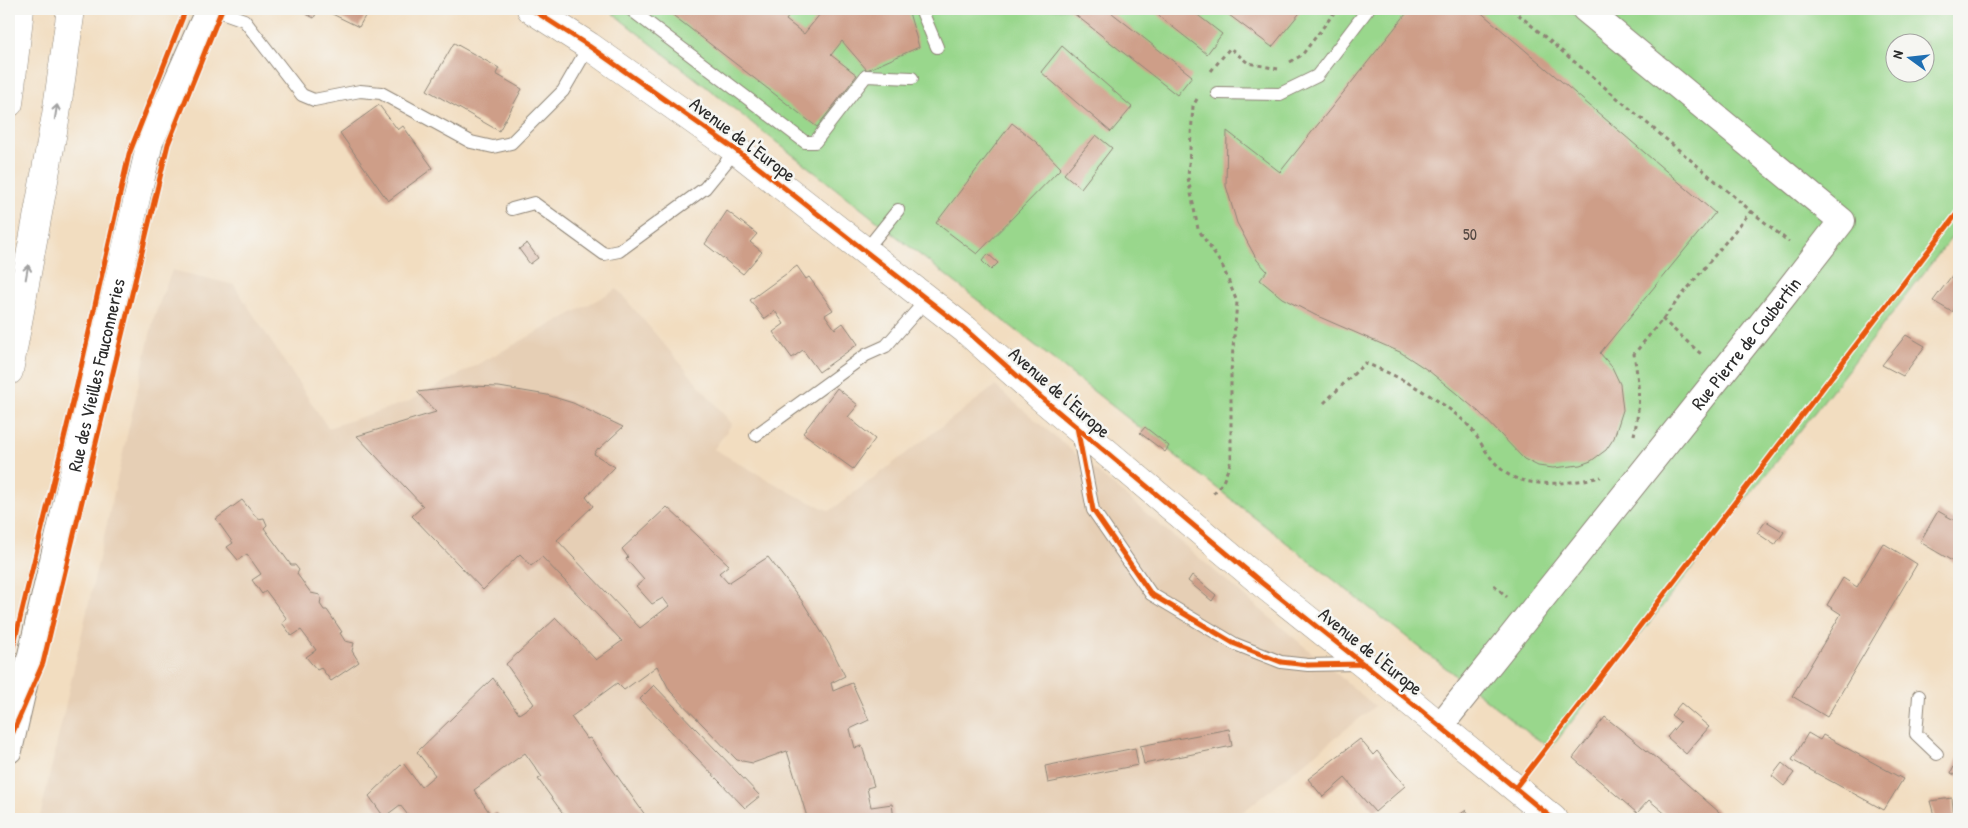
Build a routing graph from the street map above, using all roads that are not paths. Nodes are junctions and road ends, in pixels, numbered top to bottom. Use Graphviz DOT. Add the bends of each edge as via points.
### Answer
graph roads {
  1 [pos="20,9"];
  2 [pos="71,9"];
  3 [pos="209,9"];
  4 [pos="213,9"];
  5 [pos="531,9"];
  6 [pos="630,9"];
  7 [pos="921,9"];
  8 [pos="1368,9"];
  9 [pos="1585,9"];
  10 [pos="589,46"];
  11 [pos="937,47"];
  12 [pos="912,78"];
  13 [pos="1217,93"];
  14 [pos="9,103"];
  15 [pos="736,150"];
  16 [pos="512,209"];
  17 [pos="898,210"];
  18 [pos="865,251"];
  19 [pos="927,299"];
  20 [pos="9,371"];
  21 [pos="1077,427"];
  22 [pos="756,435"];
  23 [pos="1364,664"];
  24 [pos="1919,696"];
  25 [pos="1440,726"];
  26 [pos="9,750"];
  27 [pos="1937,754"];
  28 [pos="1553,819"];
  1 -- 14 [label="main road"];
  20 -- 2 [label="main road, one-way" via="56,115"];
  3 -- 26 [label="street, Rue des Vieilles Fauconneries" via="150,142"];
  4 -- 10 [label="lane" via="244,20 302,95 314,100 360,91 381,93 470,142 493,147 511,142 563,90"];
  5 -- 10 [label="main road, Avenue de l'Europe"];
  6 -- 12 [label="lane" via="805,142 815,142 866,76"];
  7 -- 11 [label="lane"];
  8 -- 13 [label="lane" via="1317,76 1280,94"];
  9 -- 25 [label="street, Rue Pierre de Coubertin" via="1842,221"];
  10 -- 15 [label="main road, Avenue de l'Europe"];
  15 -- 16 [label="lane" via="705,188 619,251 604,254 534,202"];
  15 -- 18 [label="main road, Avenue de l'Europe"];
  17 -- 18 [label="lane"];
  18 -- 19 [label="main road, Avenue de l'Europe"];
  19 -- 21 [label="main road, Avenue de l'Europe"];
  19 -- 22 [label="lane" via="886,346 866,355"];
  21 -- 23 [label="main road, Avenue de l'Europe"];
  21 -- 23 [label="lane" via="1093,510 1151,594 1235,644 1281,662 1308,666"];
  23 -- 25 [label="main road, Avenue de l'Europe"];
  24 -- 27 [label="lane" via="1916,734"];
  25 -- 28 [label="main road, Avenue de l'Europe"];
}
